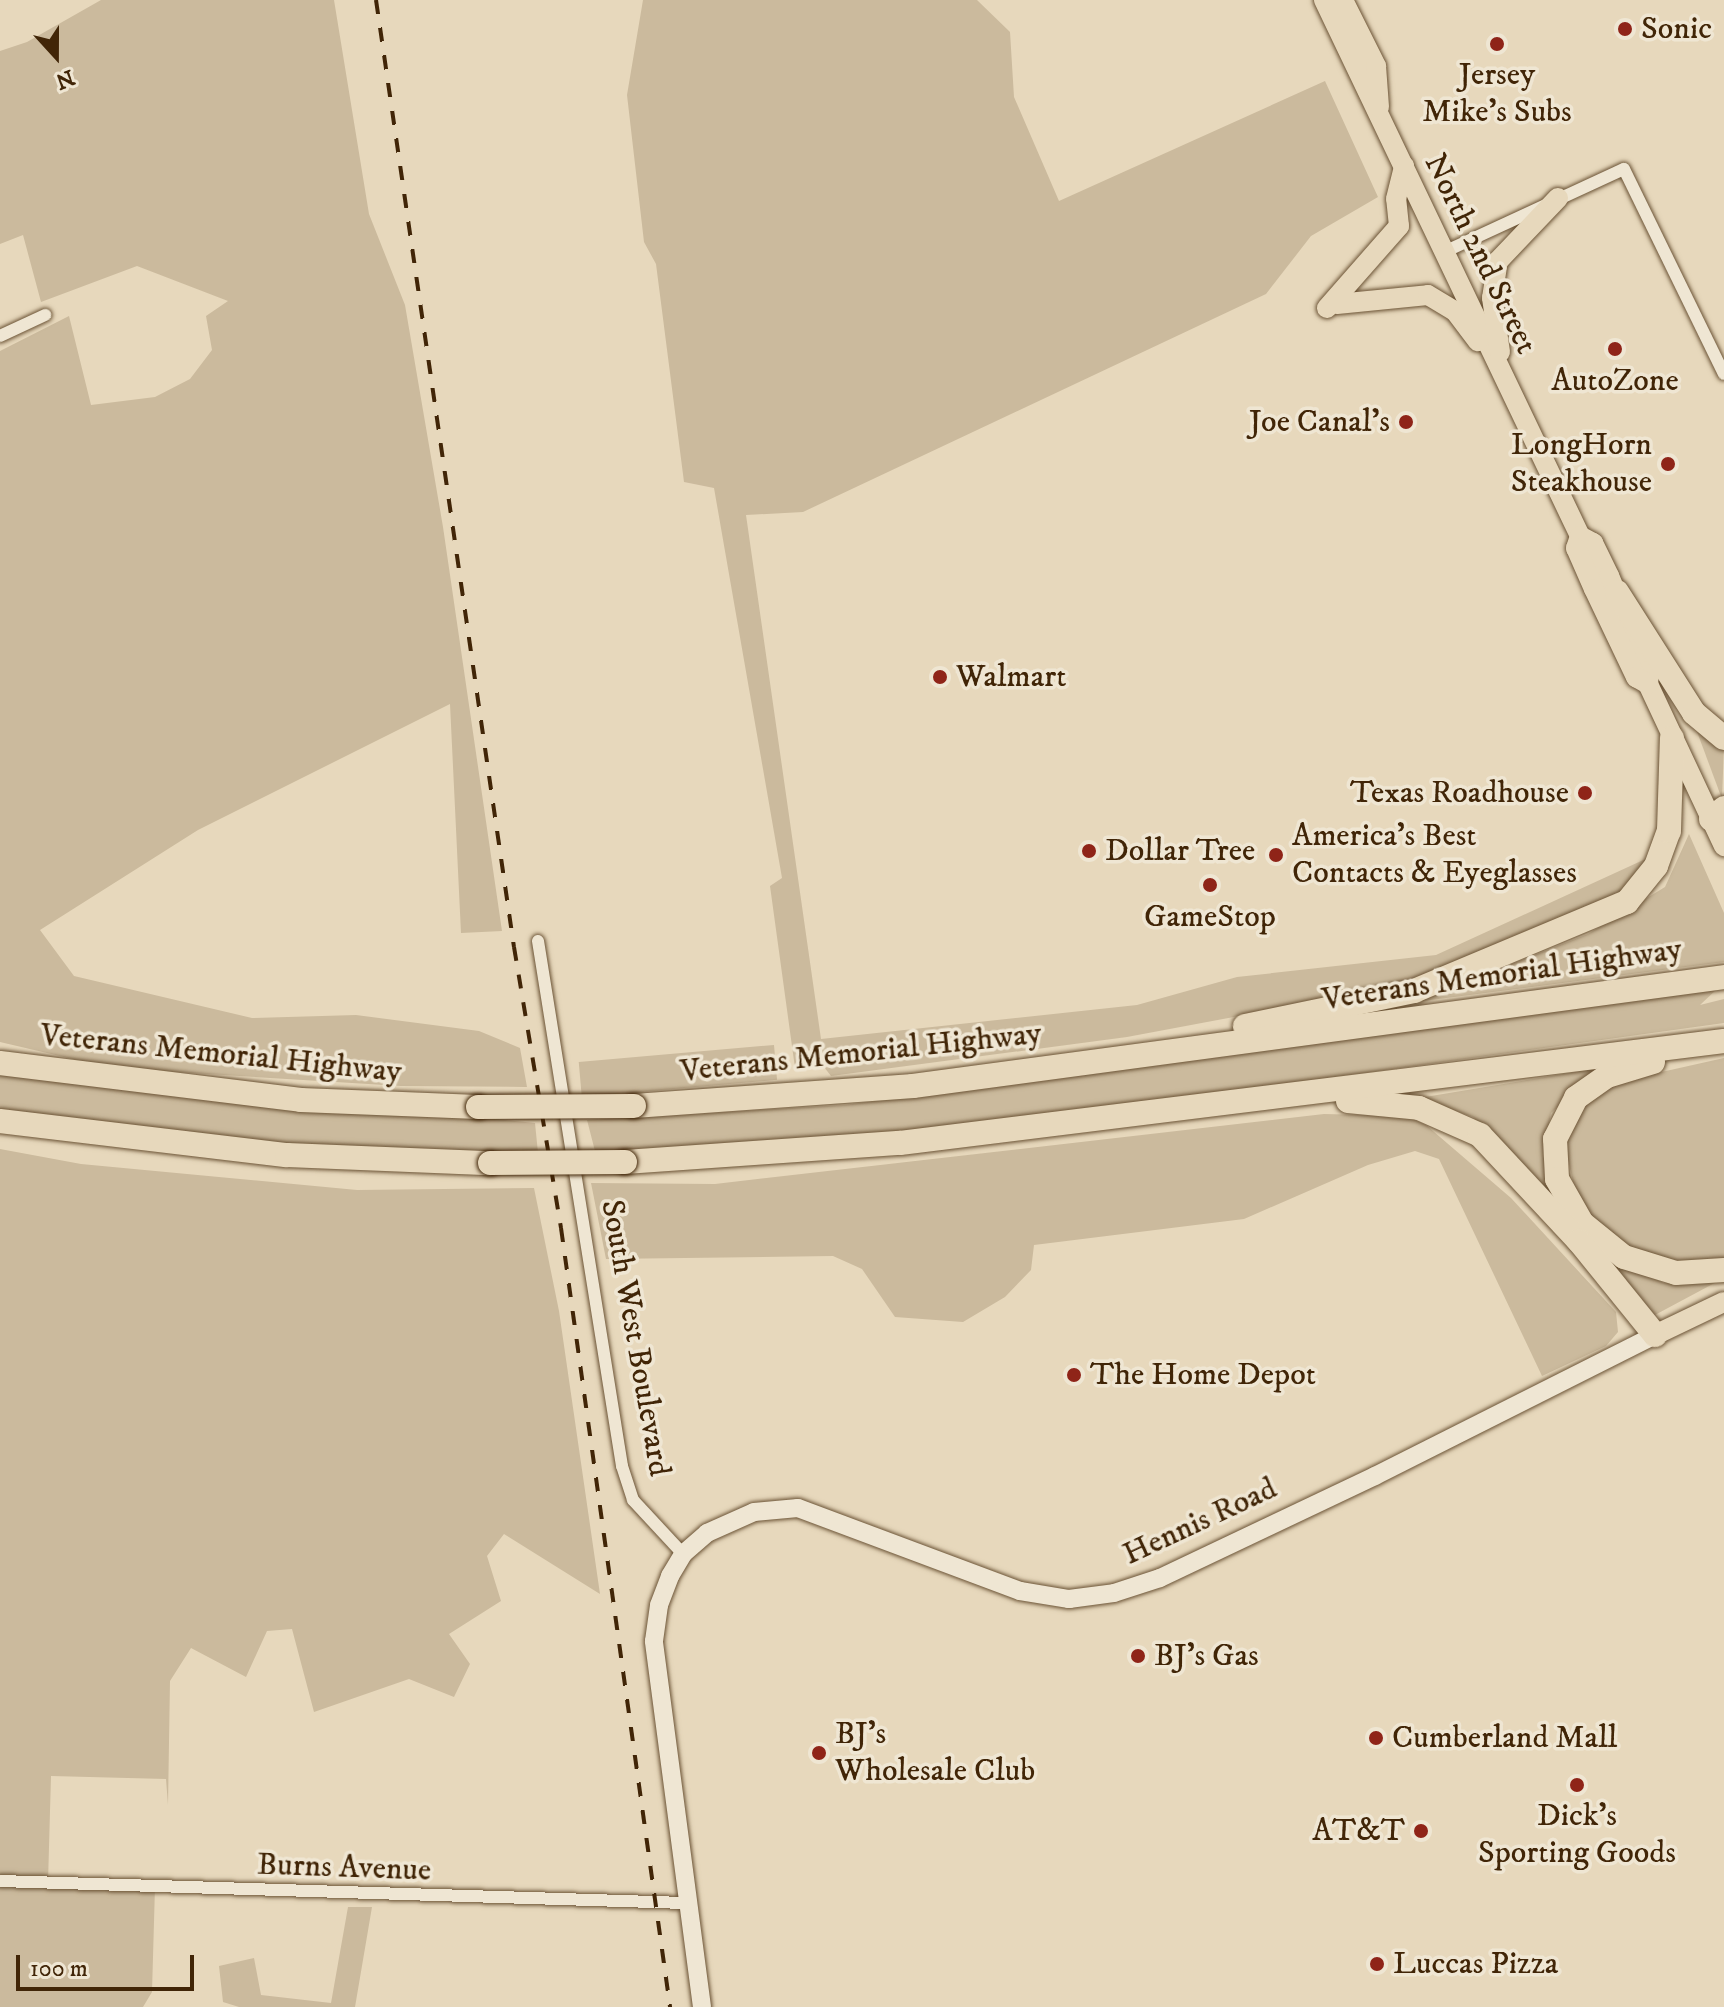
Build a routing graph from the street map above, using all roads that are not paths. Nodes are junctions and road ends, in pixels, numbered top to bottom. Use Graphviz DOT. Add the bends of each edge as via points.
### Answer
graph roads {
  1 [pos="1324,0"];
  2 [pos="1343,0"];
  3 [pos="1378,111"];
  4 [pos="1404,166"];
  5 [pos="1558,198"];
  6 [pos="1444,252"];
  7 [pos="45,315"];
  8 [pos="0,336"];
  9 [pos="1503,372"];
  10 [pos="1724,374"];
  11 [pos="1580,536"];
  12 [pos="1617,592"];
  13 [pos="1648,684"];
  14 [pos="1672,738"];
  15 [pos="1724,738"];
  16 [pos="1718,813"];
  17 [pos="1724,846"];
  18 [pos="538,941"];
  19 [pos="1724,977"];
  20 [pos="1724,1042"];
  21 [pos="0,1063"];
  22 [pos="962,1079"];
  23 [pos="1102,1120"];
  24 [pos="0,1121"];
  25 [pos="1724,1270"];
  26 [pos="1724,1302"];
  27 [pos="1655,1335"];
  28 [pos="683,1554"];
  29 [pos="0,1881"];
  30 [pos="686,1903"];
  31 [pos="702,2007"];
  1 -- 3 [label="main road, North 2nd Street"];
  2 -- 3 [label="main road" via="1376,66"];
  3 -- 4 [label="main road, North 2nd Street"];
  4 -- 6 [label="main road, North 2nd Street"];
  4 -- 9 [label="main road" via="1396,199 1399,226 1332,306 1428,295 1455,311"];
  5 -- 6 [label="street"];
  5 -- 9 [label="main road" via="1498,261 1492,298"];
  5 -- 10 [label="street" via="1624,169"];
  6 -- 9 [label="main road, North 2nd Street"];
  7 -- 8 [label="street"];
  9 -- 11 [label="main road, North 2nd Street"];
  11 -- 12 [label="main road, North 2nd Street" via="1593,543"];
  11 -- 13 [label="main road, North 2nd Street" via="1576,548 1594,589 1636,677"];
  12 -- 13 [label="main road, North 2nd Street" via="1649,671"];
  12 -- 15 [label="highway" via="1694,713"];
  13 -- 14 [label="main road, North 2nd Street"];
  14 -- 16 [label="main road, North 2nd Street"];
  14 -- 22 [label="highway" via="1667,782 1671,812 1663,849 1640,889 1608,913 1385,999"];
  16 -- 17 [label="main road, North 2nd Street"];
  18 -- 28 [label="street, South West Boulevard" via="622,1466 633,1500"];
  19 -- 22 [label="highway, Veterans Memorial Highway"];
  20 -- 23 [label="highway"];
  20 -- 25 [label="highway" via="1593,1083 1568,1110 1553,1151 1563,1193 1582,1223 1608,1248 1659,1270"];
  21 -- 22 [label="highway, Veterans Memorial Highway, bridge" via="301,1100 478,1107 776,1099"];
  23 -- 24 [label="highway, bridge" via="769,1155 490,1163 287,1155"];
  23 -- 27 [label="highway" via="1337,1100 1435,1112 1480,1135 1500,1154"];
  26 -- 27 [label="main road, Hennis Road"];
  27 -- 28 [label="street, Hennis Road" via="1375,1476 1160,1578 1114,1593 1069,1599 1020,1591 798,1508 738,1517 707,1533"];
  28 -- 30 [label="street" via="659,1605 654,1641"];
  29 -- 30 [label="street, Burns Avenue"];
  30 -- 31 [label="street"];
}
